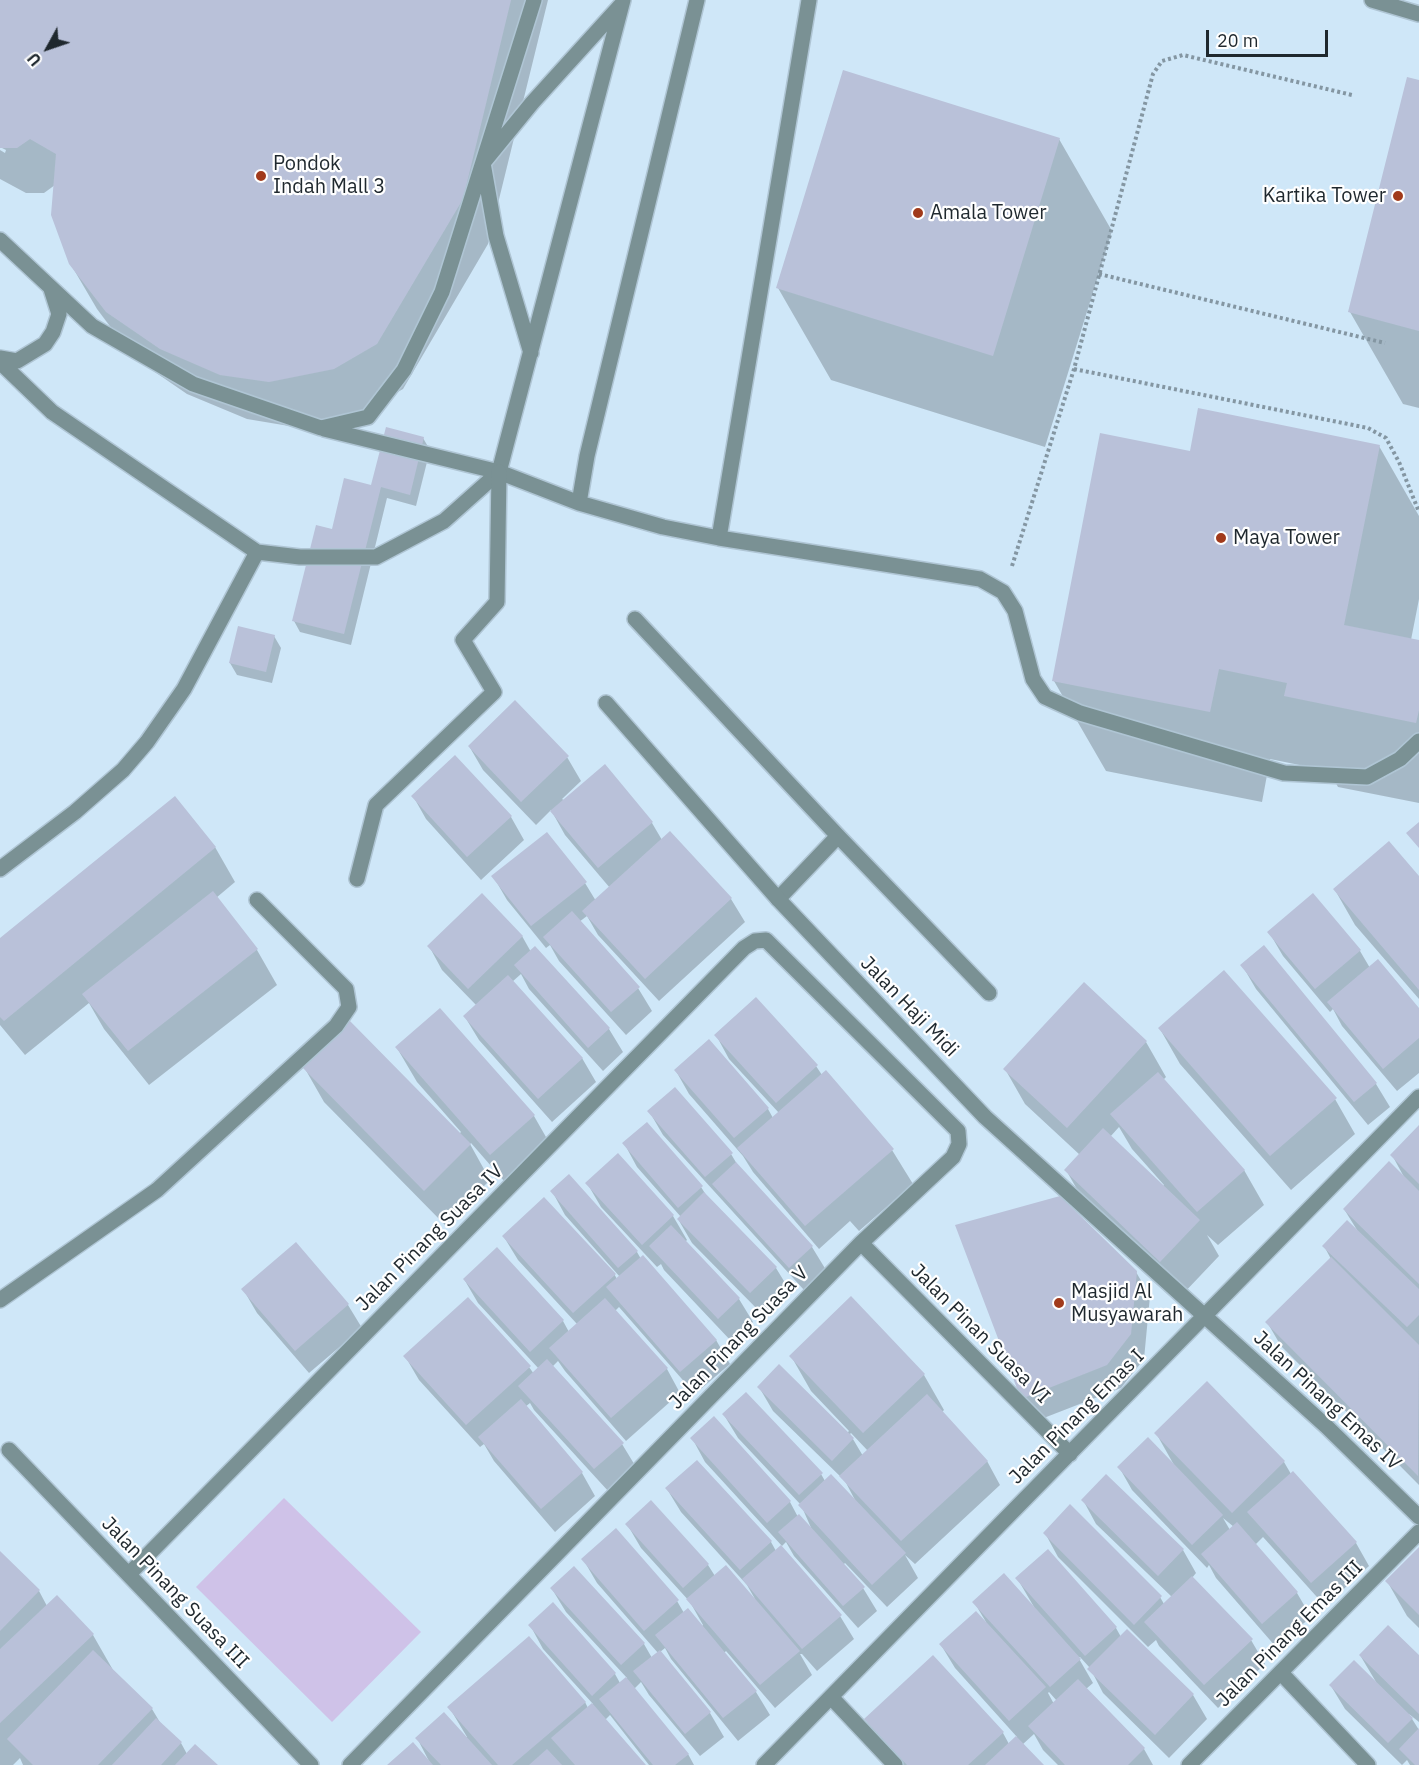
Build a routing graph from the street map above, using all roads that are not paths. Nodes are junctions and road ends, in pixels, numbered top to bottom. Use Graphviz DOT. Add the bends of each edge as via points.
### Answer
graph roads {
  1 [pos="534,0"];
  2 [pos="697,0"];
  3 [pos="809,0"];
  4 [pos="1372,0"];
  5 [pos="622,2"];
  6 [pos="1419,14"];
  7 [pos="483,163"];
  8 [pos="0,240"];
  9 [pos="51,289"];
  10 [pos="531,353"];
  11 [pos="0,360"];
  12 [pos="321,428"];
  13 [pos="499,472"];
  14 [pos="579,502"];
  15 [pos="719,538"];
  16 [pos="257,552"];
  17 [pos="635,619"];
  18 [pos="606,703"];
  19 [pos="1419,741"];
  20 [pos="838,836"];
  21 [pos="0,869"];
  22 [pos="357,879"];
  23 [pos="778,899"];
  24 [pos="257,900"];
  25 [pos="766,940"];
  26 [pos="989,993"];
  27 [pos="1419,1097"];
  28 [pos="861,1244"];
  29 [pos="0,1300"];
  30 [pos="1205,1317"];
  31 [pos="9,1450"];
  32 [pos="1070,1454"];
  33 [pos="1419,1517"];
  34 [pos="1419,1533"];
  35 [pos="129,1574"];
  36 [pos="1282,1674"];
  37 [pos="831,1697"];
  38 [pos="311,1765"];
  39 [pos="350,1765"];
  40 [pos="764,1765"];
  41 [pos="895,1765"];
  42 [pos="1189,1765"];
  43 [pos="1368,1765"];
  1 -- 7 [label="street"];
  2 -- 14 [label="street"];
  3 -- 15 [label="street"];
  4 -- 6 [label="street"];
  5 -- 7 [label="street"];
  5 -- 10 [label="street"];
  7 -- 10 [label="street" via="496,236"];
  7 -- 12 [label="street" via="442,292 404,370 368,417"];
  8 -- 9 [label="street"];
  9 -- 11 [label="street" via="59,314 45,344 17,361"];
  9 -- 12 [label="street" via="92,326 193,384"];
  10 -- 13 [label="street"];
  11 -- 16 [label="street" via="52,412"];
  12 -- 13 [label="street"];
  13 -- 14 [label="street"];
  13 -- 16 [label="street" via="444,521 376,557 300,557"];
  13 -- 22 [label="street" via="497,602 463,640 494,692 376,805"];
  14 -- 15 [label="street"];
  15 -- 19 [label="street" via="980,579 1003,592 1015,611 1033,679 1045,697 1080,713 1284,773 1367,777 1400,759"];
  16 -- 21 [label="street" via="184,689 147,742 123,770 75,812"];
  17 -- 20 [label="street"];
  18 -- 23 [label="street, Jalan Haji Midi"];
  20 -- 23 [label="street"];
  20 -- 26 [label="street"];
  23 -- 30 [label="street, Jalan Haji Midi" via="985,1117"];
  24 -- 29 [label="street" via="346,989 348,1007 336,1026 157,1190"];
  25 -- 28 [label="street, Jalan Pinang Suasa V" via="958,1131 959,1144 953,1157"];
  25 -- 35 [label="street, Jalan Pinang Suasa IV" via="744,948"];
  27 -- 30 [label="street, Jalan Pinang Emas I"];
  28 -- 32 [label="street, Jalan Pinan Suasa VI"];
  28 -- 39 [label="street, Jalan Pinang Suasa V"];
  30 -- 32 [label="street, Jalan Pinang Emas I"];
  30 -- 33 [label="street, Jalan Pinang Emas IV"];
  31 -- 35 [label="street, Jalan Pinang Suasa III"];
  32 -- 37 [label="street, Jalan Pinang Emas I"];
  34 -- 36 [label="street, Jalan Pinang Emas III"];
  35 -- 38 [label="street, Jalan Pinang Suasa III"];
  36 -- 42 [label="street, Jalan Pinang Emas III"];
  36 -- 43 [label="street"];
  37 -- 40 [label="street, Jalan Pinang Emas I"];
  37 -- 41 [label="street"];
}
